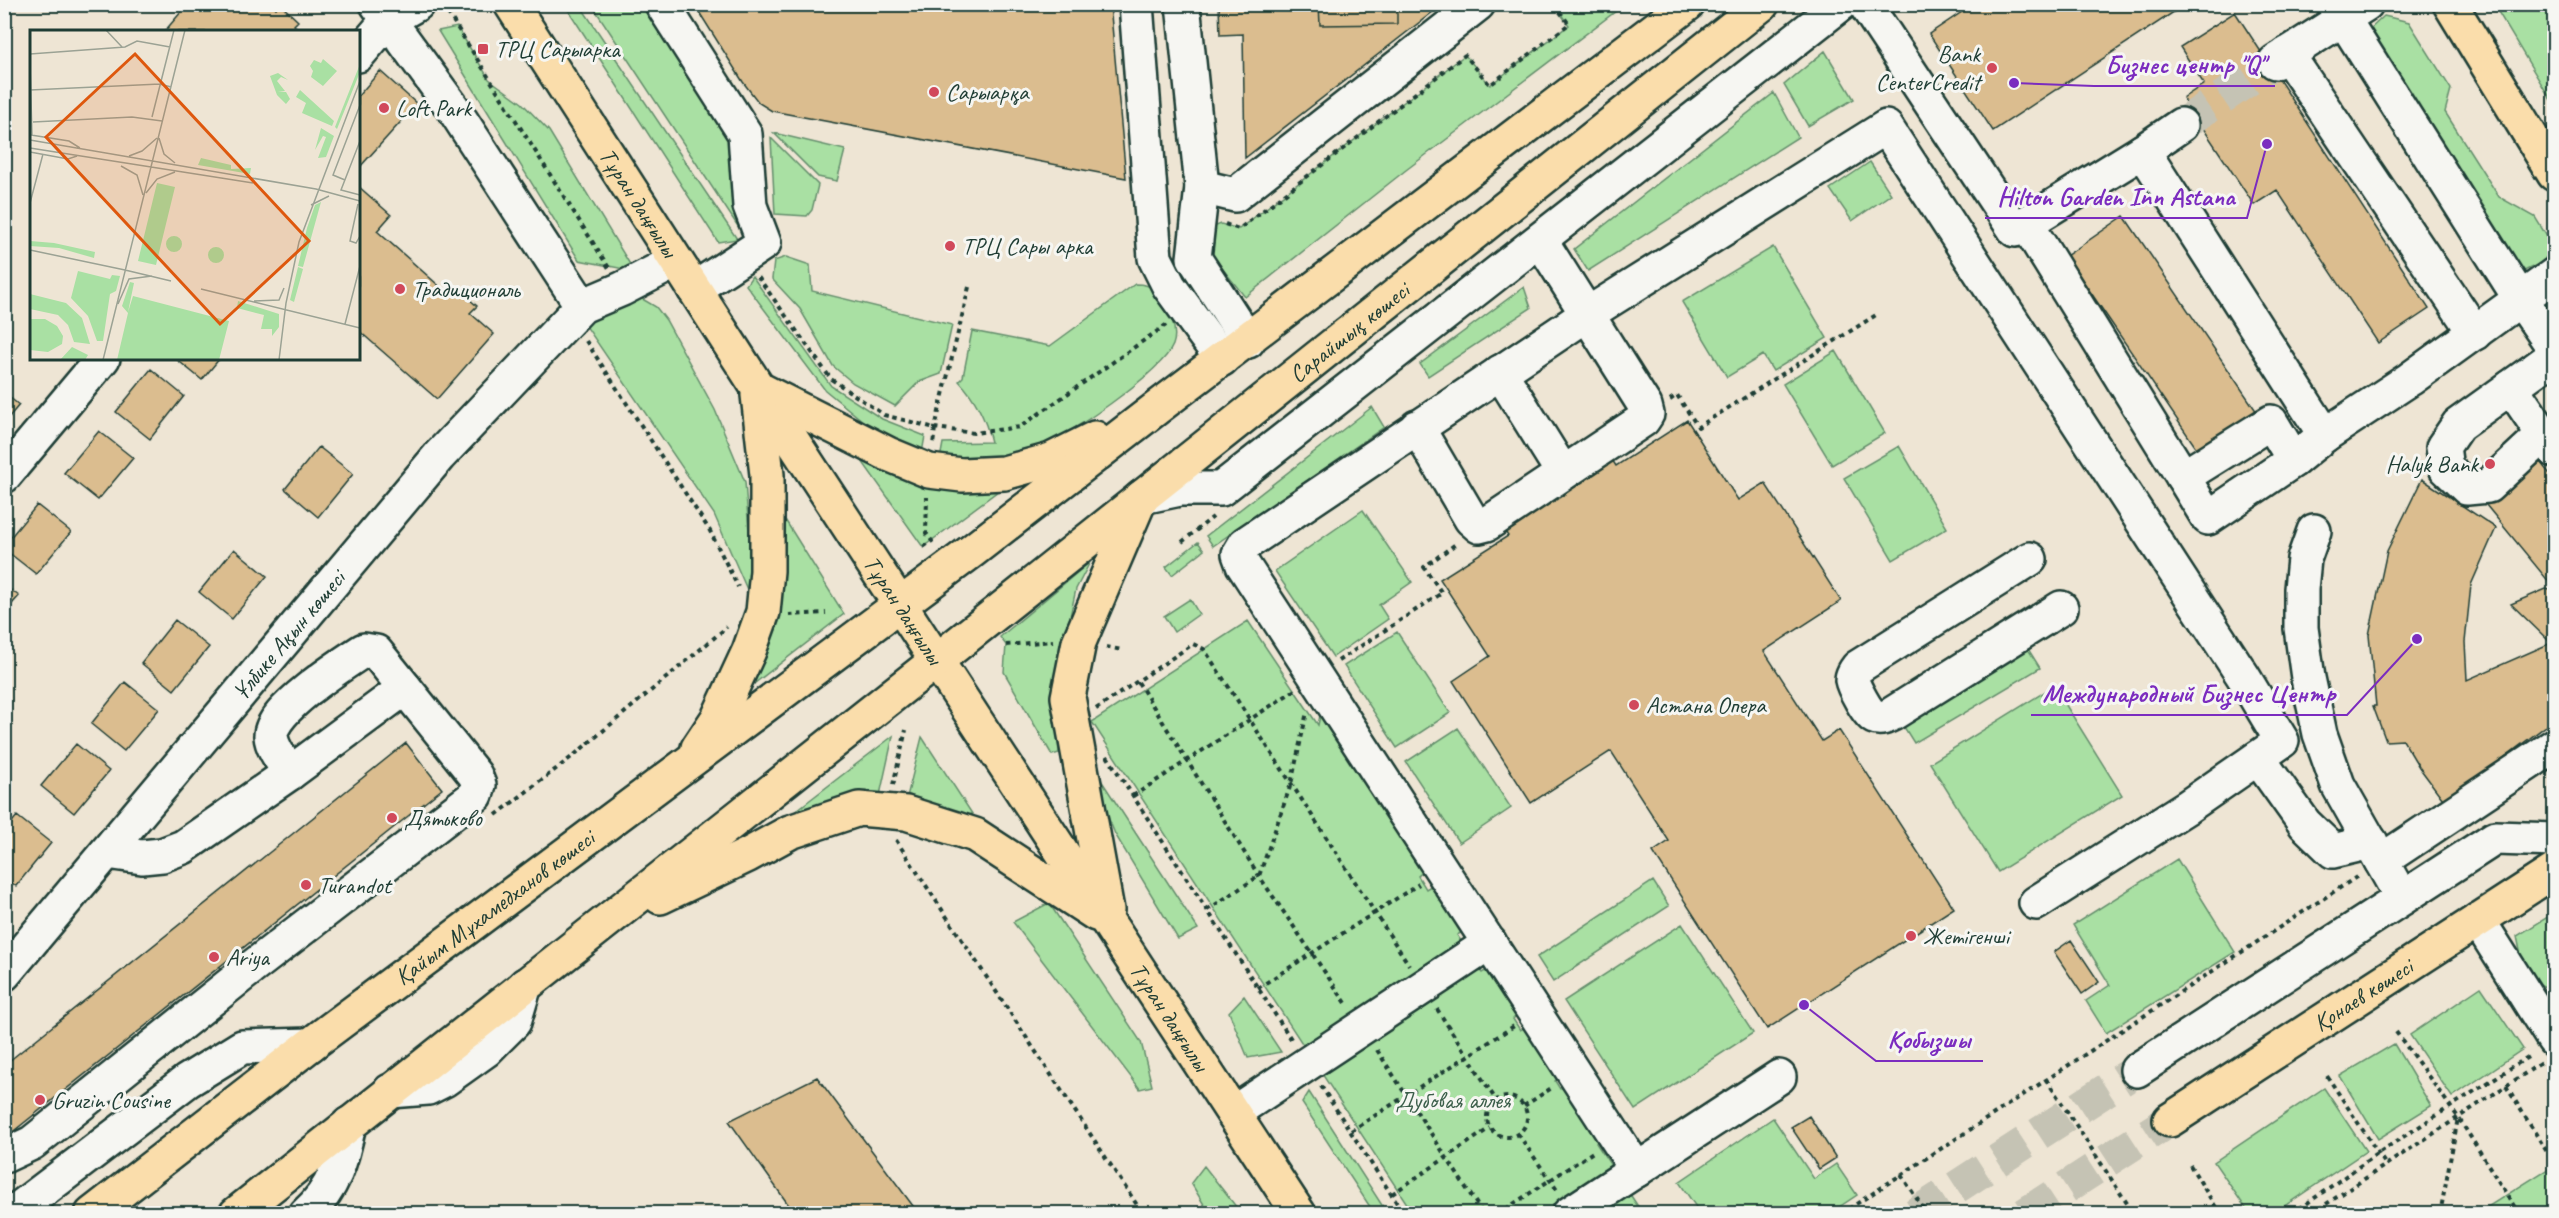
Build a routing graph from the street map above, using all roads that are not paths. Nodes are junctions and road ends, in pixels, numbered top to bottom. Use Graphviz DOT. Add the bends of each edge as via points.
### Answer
graph roads {
  1 [pos="417,4"];
  2 [pos="511,4"];
  3 [pos="662,4"];
  4 [pos="1136,4"];
  5 [pos="1183,4"];
  6 [pos="1478,4"];
  7 [pos="1688,4"];
  8 [pos="1762,4"];
  9 [pos="1841,4"];
  10 [pos="1865,4"];
  11 [pos="2450,4"];
  12 [pos="2348,9"];
  13 [pos="382,13"];
  14 [pos="360,52"];
  15 [pos="2181,125"];
  16 [pos="2143,151"];
  17 [pos="2554,174"];
  18 [pos="1202,187"];
  19 [pos="2026,223"];
  20 [pos="1541,241"];
  21 [pos="676,261"];
  22 [pos="2554,275"];
  23 [pos="694,289"];
  24 [pos="2521,300"];
  25 [pos="576,311"];
  26 [pos="1586,315"];
  27 [pos="2475,333"];
  28 [pos="2554,348"];
  29 [pos="1235,350"];
  30 [pos="2554,356"];
  31 [pos="101,360"];
  32 [pos="1500,372"];
  33 [pos="2511,387"];
  34 [pos="758,388"];
  35 [pos="1158,407"];
  36 [pos="1417,428"];
  37 [pos="2325,435"];
  38 [pos="2549,442"];
  39 [pos="2294,460"];
  40 [pos="1563,473"];
  41 [pos="4,476"];
  42 [pos="2183,477"];
  43 [pos="1142,497"];
  44 [pos="2314,531"];
  45 [pos="2030,559"];
  46 [pos="899,605"];
  47 [pos="2061,608"];
  48 [pos="936,661"];
  49 [pos="405,688"];
  50 [pos="2554,746"];
  51 [pos="2258,758"];
  52 [pos="684,768"];
  53 [pos="290,773"];
  54 [pos="2554,840"];
  55 [pos="2376,851"];
  56 [pos="107,852"];
  57 [pos="2554,871"];
  58 [pos="2402,898"];
  59 [pos="2036,903"];
  60 [pos="608,921"];
  61 [pos="2478,921"];
  62 [pos="1110,924"];
  63 [pos="1490,943"];
  64 [pos="4,974"];
  65 [pos="310,1044"];
  66 [pos="2547,1049"];
  67 [pos="2137,1070"];
  68 [pos="1779,1077"];
  69 [pos="1233,1113"];
  70 [pos="2170,1120"];
  71 [pos="349,1124"];
  72 [pos="4,1156"];
  73 [pos="1637,1170"];
  74 [pos="1570,1213"];
  75 [pos="12,1214"];
  76 [pos="92,1214"];
  77 [pos="236,1214"];
  78 [pos="306,1214"];
  79 [pos="1299,1214"];
  1 -- 13 [label="street"];
  2 -- 21 [label="main road, Тұран даңғылы"];
  3 -- 23 [label="street" via="745,134 750,206 764,243"];
  4 -- 29 [label="street" via="1155,258 1169,286"];
  5 -- 18 [label="street"];
  6 -- 18 [label="street" via="1235,195"];
  7 -- 29 [label="main road"];
  8 -- 43 [label="main road, Сарайшық көшесі"];
  9 -- 20 [label="street"];
  10 -- 19 [label="street" via="2015,230"];
  11 -- 17 [label="main road"];
  12 -- 24 [label="street"];
  12 -- 27 [label="street" via="2281,58"];
  13 -- 14 [label="street"];
  13 -- 25 [label="street" via="454,111"];
  15 -- 16 [label="street"];
  16 -- 19 [label="street"];
  16 -- 37 [label="street"];
  18 -- 29 [label="street" via="1194,258"];
  19 -- 42 [label="street"];
  20 -- 26 [label="street"];
  20 -- 43 [label="street" via="1221,489 1180,489"];
  21 -- 23 [label="main road, Тұран даңғылы"];
  21 -- 25 [label="street"];
  22 -- 24 [label="street"];
  23 -- 34 [label="main road, Тұран даңғылы"];
  24 -- 27 [label="street"];
  24 -- 28 [label="street"];
  25 -- 56 [label="street, Ұлбике Ақын көшесі" via="439,456"];
  26 -- 32 [label="street"];
  26 -- 40 [label="street" via="1647,414"];
  26 -- 51 [label="street" via="1886,127 2283,741"];
  27 -- 37 [label="street"];
  29 -- 35 [label="main road"];
  30 -- 33 [label="street"];
  31 -- 41 [label="street"];
  32 -- 36 [label="street"];
  32 -- 40 [label="street"];
  33 -- 38 [label="street"];
  33 -- 38 [label="street" via="2458,425 2443,447 2446,468 2467,488 2488,486"];
  34 -- 35 [label="main road" via="888,454 929,471 962,475 1004,473 1051,460"];
  34 -- 46 [label="main road, Тұран даңғылы"];
  34 -- 52 [label="main road" via="767,476 764,612 718,718"];
  35 -- 46 [label="main road"];
  36 -- 40 [label="street" via="1479,526"];
  36 -- 63 [label="street" via="1245,544 1239,555"];
  37 -- 39 [label="street"];
  39 -- 42 [label="street" via="2271,422"];
  39 -- 42 [label="street" via="2208,518"];
  43 -- 48 [label="main road, Сарайшық көшесі"];
  43 -- 62 [label="main road" via="1082,634 1068,697"];
  44 -- 55 [label="street" via="2304,559 2301,589 2301,628 2308,678 2327,758"];
  45 -- 47 [label="street" via="1858,667 1852,683 1870,714 1875,718 1892,714"];
  46 -- 48 [label="main road, Тұран даңғылы"];
  46 -- 52 [label="main road, Қайым Мұхамедханов көшесі"];
  48 -- 60 [label="main road"];
  48 -- 62 [label="main road, Тұран даңғылы"];
  49 -- 53 [label="street"];
  49 -- 53 [label="street" via="376,652 369,649 322,677 276,720 270,734"];
  49 -- 72 [label="street" via="475,775 479,785 476,795 32,1143"];
  50 -- 55 [label="street"];
  51 -- 55 [label="street" via="2305,824 2332,851"];
  51 -- 59 [label="street"];
  52 -- 65 [label="main road, Қайым Мұхамедханов көшесі"];
  53 -- 56 [label="street" via="183,847 142,857"];
  54 -- 58 [label="street" via="2496,838"];
  55 -- 58 [label="street"];
  56 -- 64 [label="street, Ұлбике Ақын көшесі"];
  57 -- 61 [label="main road, Қонаев көшесі"];
  58 -- 67 [label="street"];
  60 -- 62 [label="main road" via="790,831 860,809 906,813 975,836"];
  60 -- 71 [label="main road"];
  61 -- 66 [label="street"];
  61 -- 70 [label="main road, Қонаев көшесі"];
  62 -- 69 [label="main road, Тұран даңғылы"];
  63 -- 69 [label="street"];
  63 -- 73 [label="street"];
  65 -- 75 [label="street" via="242,1047 187,1081"];
  65 -- 76 [label="main road, Қайым Мұхамедханов көшесі"];
  68 -- 73 [label="street"];
  69 -- 79 [label="main road, Тұран даңғылы"];
  71 -- 77 [label="main road"];
  71 -- 78 [label="street" via="337,1174"];
  73 -- 74 [label="street"];
}
